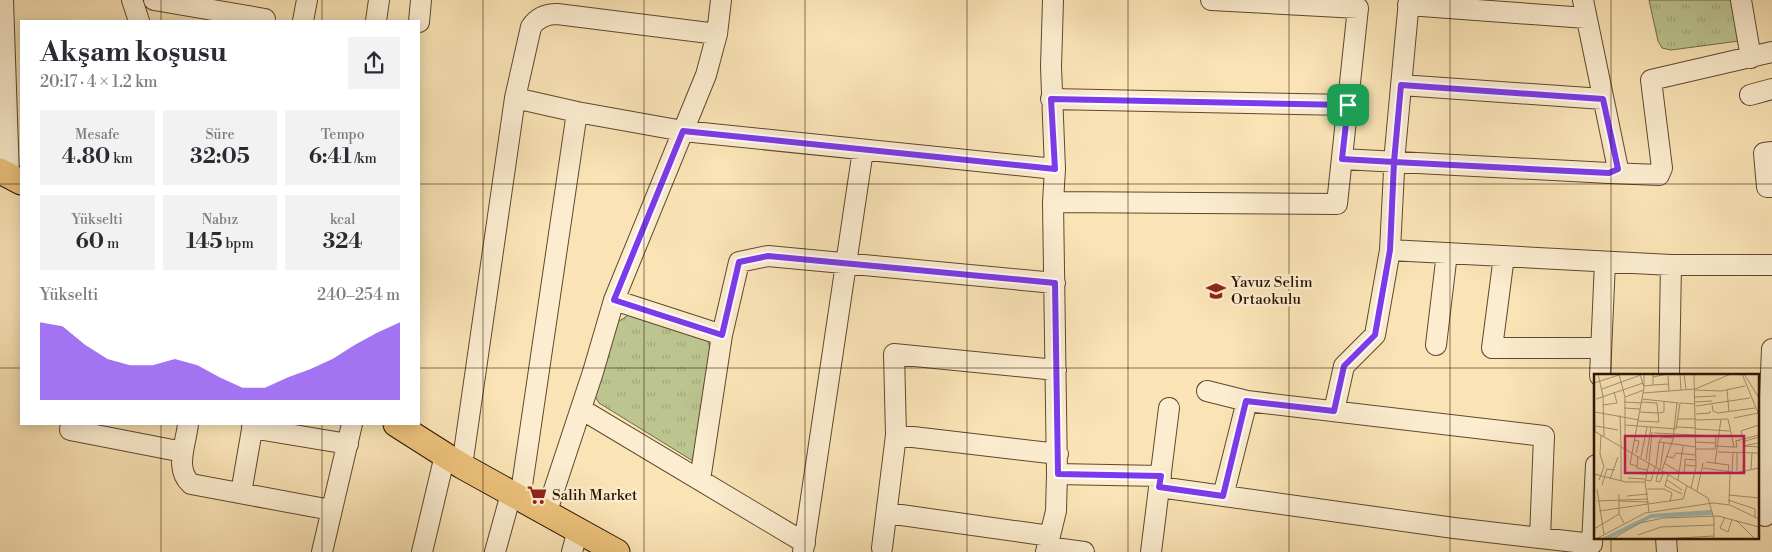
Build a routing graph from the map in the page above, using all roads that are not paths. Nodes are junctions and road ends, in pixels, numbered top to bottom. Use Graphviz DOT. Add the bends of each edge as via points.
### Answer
graph roads {
  1 [pos="3,0"];
  2 [pos="132,0"];
  3 [pos="154,0"];
  4 [pos="307,0"];
  5 [pos="379,0"];
  6 [pos="421,0"];
  7 [pos="721,0"];
  8 [pos="1054,0"];
  9 [pos="1211,0"];
  10 [pos="1741,0"];
  11 [pos="1408,3"];
  12 [pos="1585,9"];
  13 [pos="264,19"];
  14 [pos="139,20"];
  15 [pos="148,20"];
  16 [pos="303,20"];
  17 [pos="376,20"];
  18 [pos="419,20"];
  19 [pos="13,28"];
  20 [pos="717,34"];
  21 [pos="1772,52"];
  22 [pos="1751,58"];
  23 [pos="1401,85"];
  24 [pos="1772,89"];
  25 [pos="1750,95"];
  26 [pos="515,98"];
  27 [pos="1051,99"];
  28 [pos="1603,99"];
  29 [pos="1348,105"];
  30 [pos="577,112"];
  31 [pos="683,131"];
  32 [pos="863,150"];
  33 [pos="1772,152"];
  34 [pos="1342,159"];
  35 [pos="1394,162"];
  36 [pos="1055,169"];
  37 [pos="1609,173"];
  38 [pos="10,176"];
  39 [pos="1772,187"];
  40 [pos="1053,202"];
  41 [pos="1390,250"];
  42 [pos="1447,252"];
  43 [pos="1504,256"];
  44 [pos="1605,262"];
  45 [pos="846,263"];
  46 [pos="1671,265"];
  47 [pos="1772,265"];
  48 [pos="1055,283"];
  49 [pos="614,300"];
  50 [pos="722,335"];
  51 [pos="1436,345"];
  52 [pos="1601,348"];
  53 [pos="1772,348"];
  54 [pos="1056,370"];
  55 [pos="1600,374"];
  56 [pos="1669,374"];
  57 [pos="1207,391"];
  58 [pos="1246,401"];
  59 [pos="1169,408"];
  60 [pos="581,409"];
  61 [pos="1334,411"];
  62 [pos="71,425"];
  63 [pos="188,425"];
  64 [pos="352,425"];
  65 [pos="398,425"];
  66 [pos="252,426"];
  67 [pos="896,435"];
  68 [pos="348,444"];
  69 [pos="183,452"];
  70 [pos="1058,454"];
  71 [pos="453,460"];
  72 [pos="1058,474"];
  73 [pos="700,480"];
  74 [pos="1160,482"];
  75 [pos="241,494"];
  76 [pos="516,496"];
  77 [pos="1223,496"];
  78 [pos="1594,504"];
  79 [pos="331,510"];
  80 [pos="886,513"];
  81 [pos="546,514"];
  82 [pos="1765,516"];
  83 [pos="1540,538"];
  84 [pos="575,541"];
  85 [pos="1048,545"];
  86 [pos="1592,545"];
  87 [pos="804,547"];
  88 [pos="882,548"];
  89 [pos="322,552"];
  90 [pos="422,552"];
  91 [pos="495,552"];
  92 [pos="617,552"];
  93 [pos="1084,552"];
  94 [pos="1150,552"];
  1 -- 19 [label="street"];
  2 -- 14 [label="street"];
  3 -- 13 [label="street"];
  3 -- 15 [label="street"];
  4 -- 16 [label="street"];
  5 -- 17 [label="street"];
  6 -- 18 [label="street"];
  7 -- 20 [label="street"];
  8 -- 27 [label="street"];
  9 -- 29 [label="street" via="1358,8"];
  10 -- 22 [label="street"];
  11 -- 12 [label="street"];
  11 -- 23 [label="street"];
  12 -- 28 [label="street"];
  19 -- 38 [label="street"];
  20 -- 26 [label="street" via="545,15 531,27"];
  20 -- 31 [label="street" via="706,75"];
  21 -- 22 [label="street"];
  22 -- 37 [label="street" via="1651,80 1662,168 1659,175"];
  23 -- 28 [label="street"];
  23 -- 35 [label="street"];
  24 -- 25 [label="street"];
  26 -- 30 [label="street"];
  26 -- 71 [label="street"];
  27 -- 29 [label="street"];
  27 -- 36 [label="street"];
  28 -- 37 [label="street" via="1618,169"];
  29 -- 34 [label="street"];
  30 -- 31 [label="street"];
  30 -- 76 [label="street"];
  31 -- 32 [label="street"];
  31 -- 49 [label="street"];
  32 -- 36 [label="street"];
  32 -- 45 [label="street"];
  33 -- 39 [label="street" via="1764,153 1767,187"];
  34 -- 35 [label="street"];
  34 -- 40 [label="street" via="1337,204"];
  35 -- 37 [label="street"];
  35 -- 41 [label="street"];
  36 -- 40 [label="street"];
  40 -- 48 [label="street"];
  41 -- 42 [label="street"];
  41 -- 61 [label="street" via="1375,335 1344,366"];
  42 -- 43 [label="street"];
  42 -- 51 [label="street"];
  43 -- 44 [label="street"];
  43 -- 52 [label="street" via="1492,348"];
  44 -- 46 [label="street"];
  44 -- 52 [label="street"];
  45 -- 48 [label="street"];
  45 -- 50 [label="street" via="768,256 739,262"];
  45 -- 87 [label="street"];
  46 -- 47 [label="street"];
  46 -- 56 [label="street"];
  48 -- 54 [label="street"];
  49 -- 50 [label="street"];
  49 -- 60 [label="street"];
  50 -- 73 [label="street"];
  52 -- 55 [label="street"];
  53 -- 82 [label="street"];
  54 -- 67 [label="street" via="894,354"];
  54 -- 70 [label="street"];
  57 -- 58 [label="street"];
  58 -- 61 [label="street"];
  58 -- 77 [label="street"];
  59 -- 74 [label="street"];
  60 -- 73 [label="street"];
  60 -- 81 [label="street"];
  61 -- 83 [label="street" via="1544,436"];
  62 -- 69 [label="street" via="70,430"];
  63 -- 69 [label="street"];
  64 -- 68 [label="street"];
  65 -- 71 [label="main road"];
  66 -- 68 [label="street"];
  66 -- 75 [label="street"];
  67 -- 70 [label="street"];
  67 -- 80 [label="street"];
  68 -- 79 [label="street"];
  69 -- 75 [label="street" via="181,471 184,479 191,484"];
  70 -- 72 [label="street"];
  71 -- 76 [label="main road"];
  71 -- 90 [label="street"];
  72 -- 74 [label="street"];
  72 -- 85 [label="street" via="1056,511"];
  73 -- 87 [label="street"];
  74 -- 77 [label="street"];
  74 -- 94 [label="street"];
  75 -- 79 [label="street"];
  76 -- 81 [label="main road"];
  76 -- 91 [label="street"];
  77 -- 83 [label="street"];
  78 -- 86 [label="street"];
  79 -- 89 [label="street"];
  80 -- 85 [label="street"];
  80 -- 88 [label="street"];
  81 -- 84 [label="main road"];
  83 -- 86 [label="street"];
  84 -- 92 [label="main road"];
  85 -- 93 [label="street"];
}
